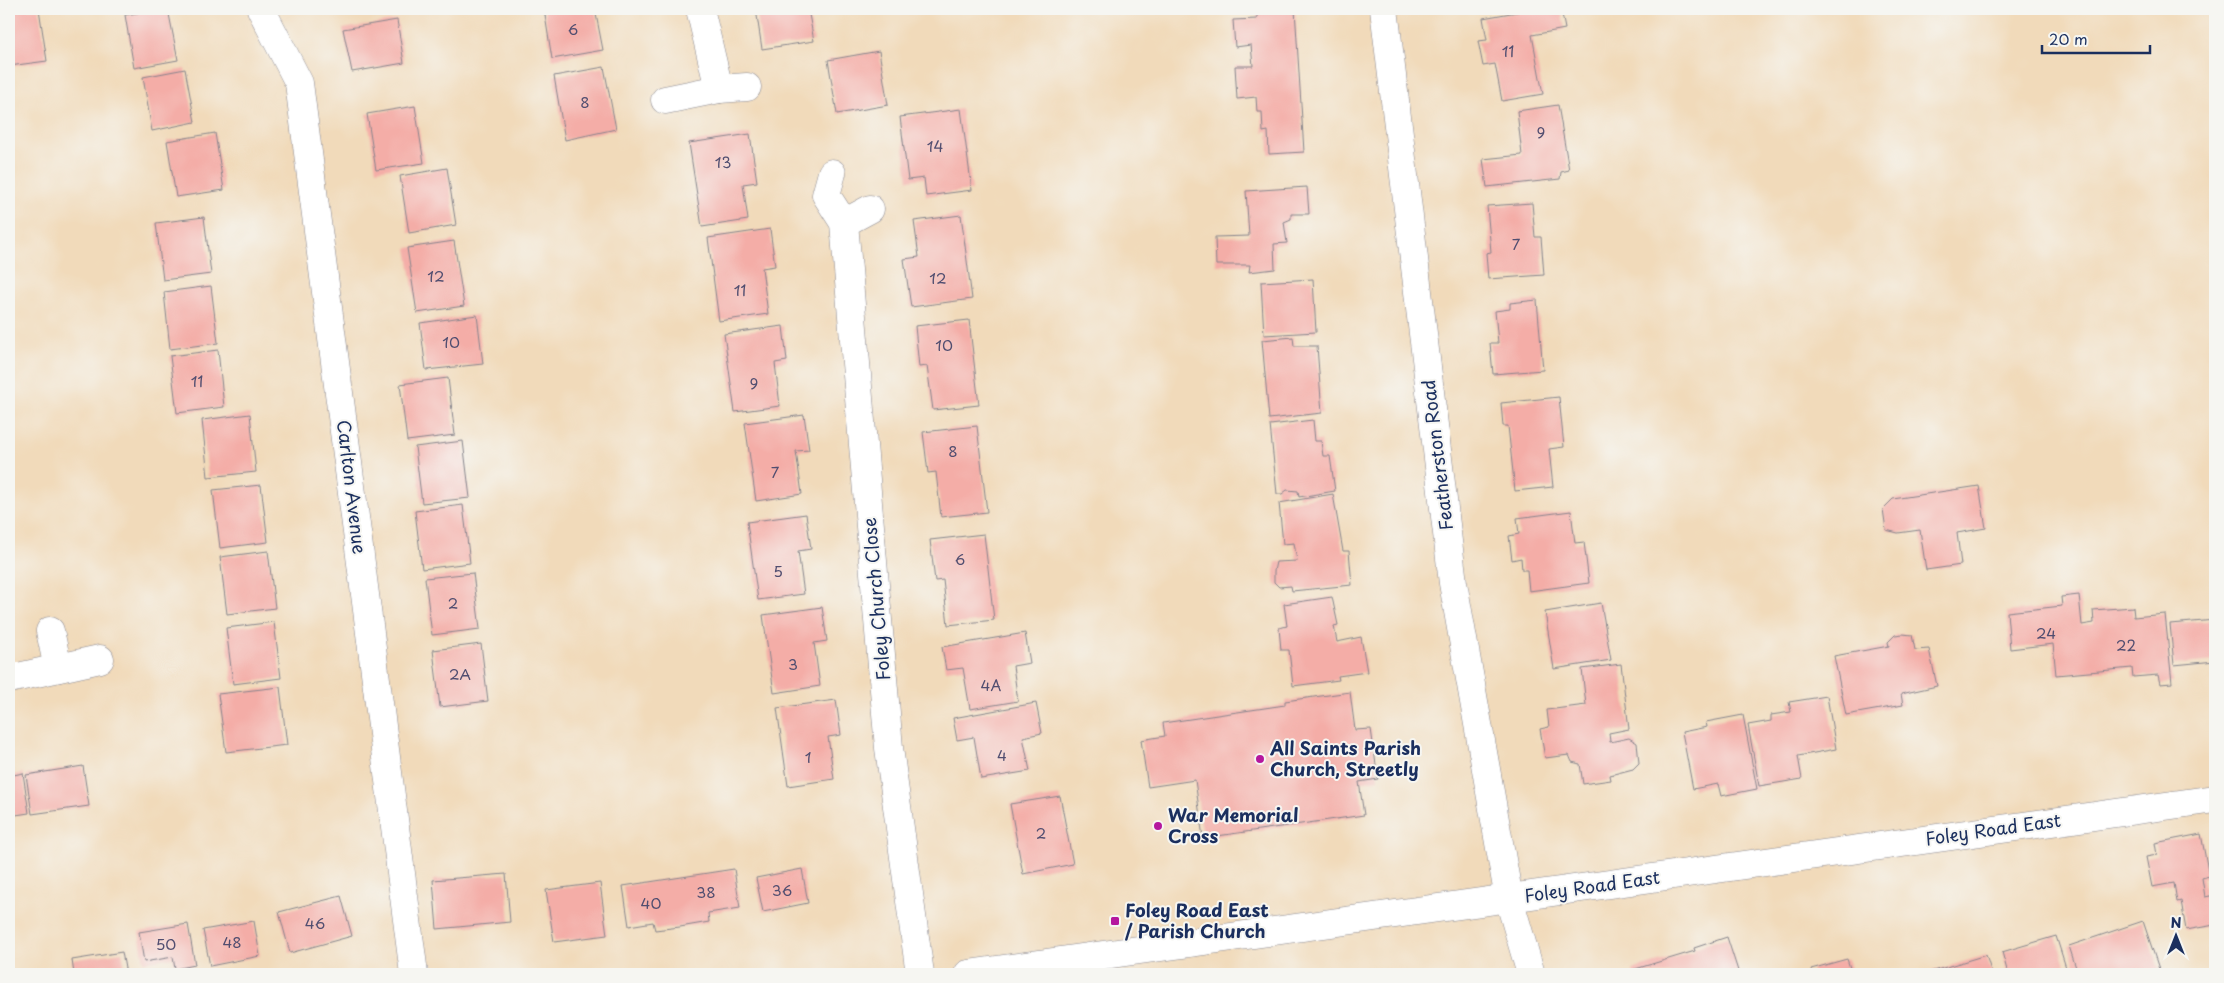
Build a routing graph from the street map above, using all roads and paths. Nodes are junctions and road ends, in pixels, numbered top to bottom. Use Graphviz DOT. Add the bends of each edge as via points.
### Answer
graph roads {
  1 [pos="261,9"];
  2 [pos="700,9"];
  3 [pos="1384,9"];
  4 [pos="747,87"];
  5 [pos="719,89"];
  6 [pos="665,100"];
  7 [pos="832,173"];
  8 [pos="870,209"];
  9 [pos="844,223"];
  10 [pos="50,631"];
  11 [pos="100,659"];
  12 [pos="58,668"];
  13 [pos="9,679"];
  14 [pos="2215,799"];
  15 [pos="1508,899"];
  16 [pos="414,974"];
  17 [pos="920,974"];
  18 [pos="968,974"];
  19 [pos="1531,974"];
  1 -- 16 [label="street, Carlton Avenue" via="299,83"];
  2 -- 5 [label="street"];
  3 -- 15 [label="street, Featherston Road" via="1453,584"];
  4 -- 5 [label="street"];
  5 -- 6 [label="street"];
  7 -- 9 [label="street, Foley Church Close" via="826,195"];
  8 -- 9 [label="street"];
  9 -- 17 [label="street, Foley Church Close" via="889,748"];
  10 -- 12 [label="street"];
  11 -- 12 [label="street"];
  12 -- 13 [label="street"];
  14 -- 15 [label="street, Foley Road East"];
  15 -- 18 [label="street, Foley Road East"];
  15 -- 19 [label="street, Featherston Road"];
}
